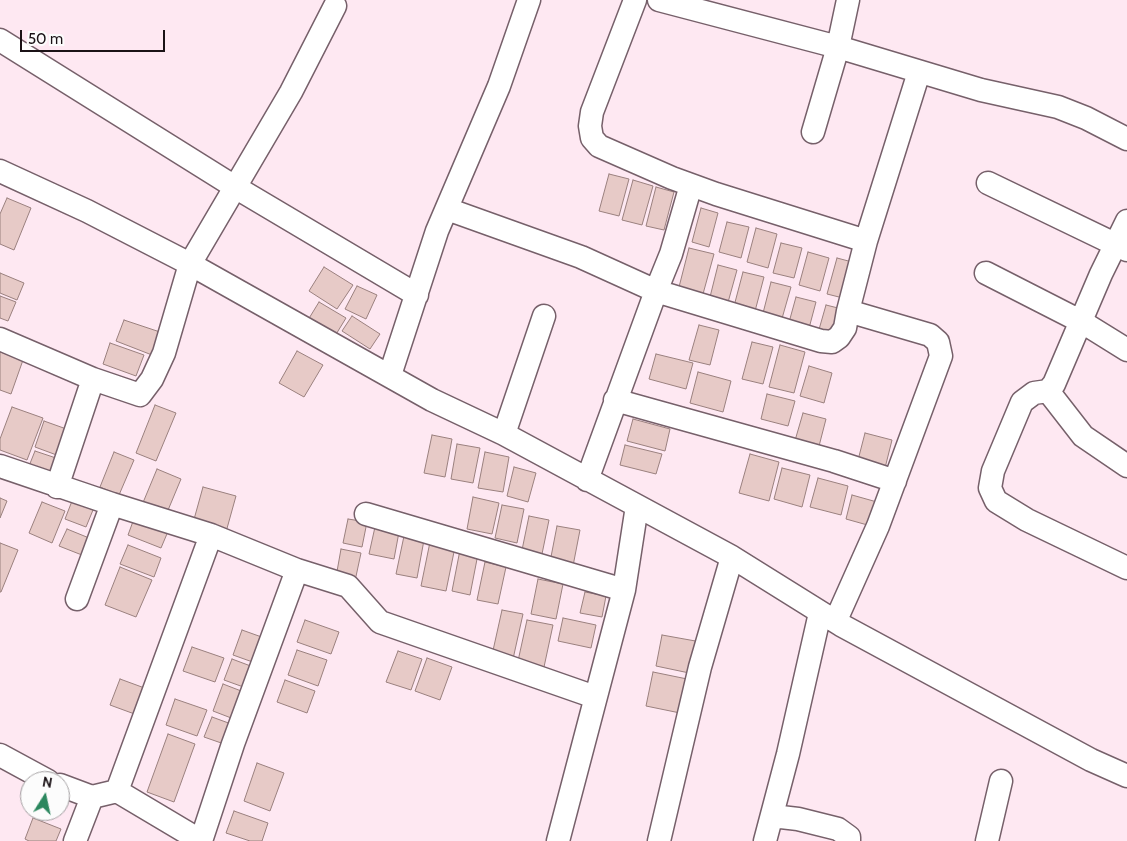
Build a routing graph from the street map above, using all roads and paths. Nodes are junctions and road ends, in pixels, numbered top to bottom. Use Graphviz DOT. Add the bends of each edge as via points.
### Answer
graph roads {
  1 [pos="529,0"];
  2 [pos="635,0"];
  3 [pos="659,0"];
  4 [pos="848,0"];
  5 [pos="336,6"];
  6 [pos="0,40"];
  7 [pos="838,47"];
  8 [pos="918,72"];
  9 [pos="813,132"];
  10 [pos="1127,139"];
  11 [pos="0,172"];
  12 [pos="988,183"];
  13 [pos="691,185"];
  14 [pos="235,187"];
  15 [pos="447,209"];
  16 [pos="1127,222"];
  17 [pos="866,241"];
  18 [pos="1121,247"];
  19 [pos="190,264"];
  20 [pos="986,273"];
  21 [pos="656,291"];
  22 [pos="417,295"];
  23 [pos="848,311"];
  24 [pos="544,316"];
  25 [pos="1082,322"];
  26 [pos="0,339"];
  27 [pos="1127,350"];
  28 [pos="390,375"];
  29 [pos="93,379"];
  30 [pos="1048,390"];
  31 [pos="615,400"];
  32 [pos="504,434"];
  33 [pos="0,466"];
  34 [pos="1127,466"];
  35 [pos="587,480"];
  36 [pos="895,481"];
  37 [pos="57,487"];
  38 [pos="112,504"];
  39 [pos="638,506"];
  40 [pos="366,514"];
  41 [pos="211,535"];
  42 [pos="732,557"];
  43 [pos="1127,568"];
  44 [pos="297,570"];
  45 [pos="624,590"];
  46 [pos="77,599"];
  47 [pos="828,616"];
  48 [pos="595,697"];
  49 [pos="0,755"];
  50 [pos="30,771"];
  51 [pos="1127,776"];
  52 [pos="1001,780"];
  53 [pos="70,789"];
  54 [pos="117,791"];
  55 [pos="92,797"];
  56 [pos="772,816"];
  57 [pos="76,841"];
  58 [pos="201,841"];
  59 [pos="558,841"];
  60 [pos="659,841"];
  61 [pos="765,841"];
  62 [pos="849,841"];
  63 [pos="987,841"];
  1 -- 15 [label="street" via="500,86"];
  2 -- 13 [label="street" via="592,112 592,138 599,146"];
  3 -- 7 [label="street"];
  4 -- 7 [label="street"];
  5 -- 14 [label="street" via="291,92"];
  6 -- 14 [label="street"];
  7 -- 8 [label="street"];
  7 -- 9 [label="street"];
  8 -- 10 [label="street" via="1058,108"];
  8 -- 17 [label="street"];
  11 -- 19 [label="street" via="87,211"];
  12 -- 18 [label="street"];
  13 -- 17 [label="street"];
  13 -- 21 [label="street" via="671,254"];
  14 -- 19 [label="street"];
  14 -- 22 [label="street"];
  15 -- 21 [label="street" via="581,257"];
  15 -- 22 [label="street"];
  16 -- 18 [label="street"];
  17 -- 23 [label="street"];
  18 -- 25 [label="street"];
  19 -- 28 [label="street"];
  19 -- 29 [label="street" via="164,353 140,395"];
  20 -- 25 [label="street"];
  21 -- 23 [label="street" via="821,341 832,342 840,337 846,328"];
  21 -- 31 [label="street"];
  22 -- 28 [label="street"];
  23 -- 36 [label="street" via="930,335 940,347 941,356"];
  24 -- 32 [label="street"];
  25 -- 27 [label="street"];
  25 -- 30 [label="street" via="1054,384"];
  26 -- 29 [label="street"];
  28 -- 32 [label="street" via="432,400"];
  29 -- 37 [label="street"];
  30 -- 34 [label="street" via="1082,436"];
  30 -- 43 [label="street" via="1034,393 1022,402 993,471 990,488 996,501 1027,520"];
  31 -- 35 [label="street"];
  31 -- 36 [label="street"];
  32 -- 35 [label="street"];
  33 -- 37 [label="street"];
  35 -- 39 [label="street"];
  36 -- 47 [label="street" via="878,526"];
  37 -- 38 [label="street"];
  38 -- 41 [label="street"];
  38 -- 46 [label="street"];
  39 -- 42 [label="street"];
  39 -- 45 [label="street"];
  40 -- 45 [label="street"];
  41 -- 44 [label="street"];
  41 -- 54 [label="street"];
  42 -- 47 [label="street"];
  42 -- 60 [label="street" via="700,667"];
  44 -- 48 [label="street" via="348,586 380,622"];
  44 -- 58 [label="street"];
  45 -- 48 [label="street"];
  47 -- 51 [label="street" via="1074,751"];
  47 -- 56 [label="street"];
  48 -- 59 [label="street"];
  49 -- 50 [label="street"];
  52 -- 63 [label="street"];
  53 -- 55 [label="street"];
  54 -- 55 [label="street"];
  54 -- 58 [label="street"];
  55 -- 57 [label="street"];
  56 -- 61 [label="street"];
  56 -- 62 [label="street" via="838,829 849,837"];
}
